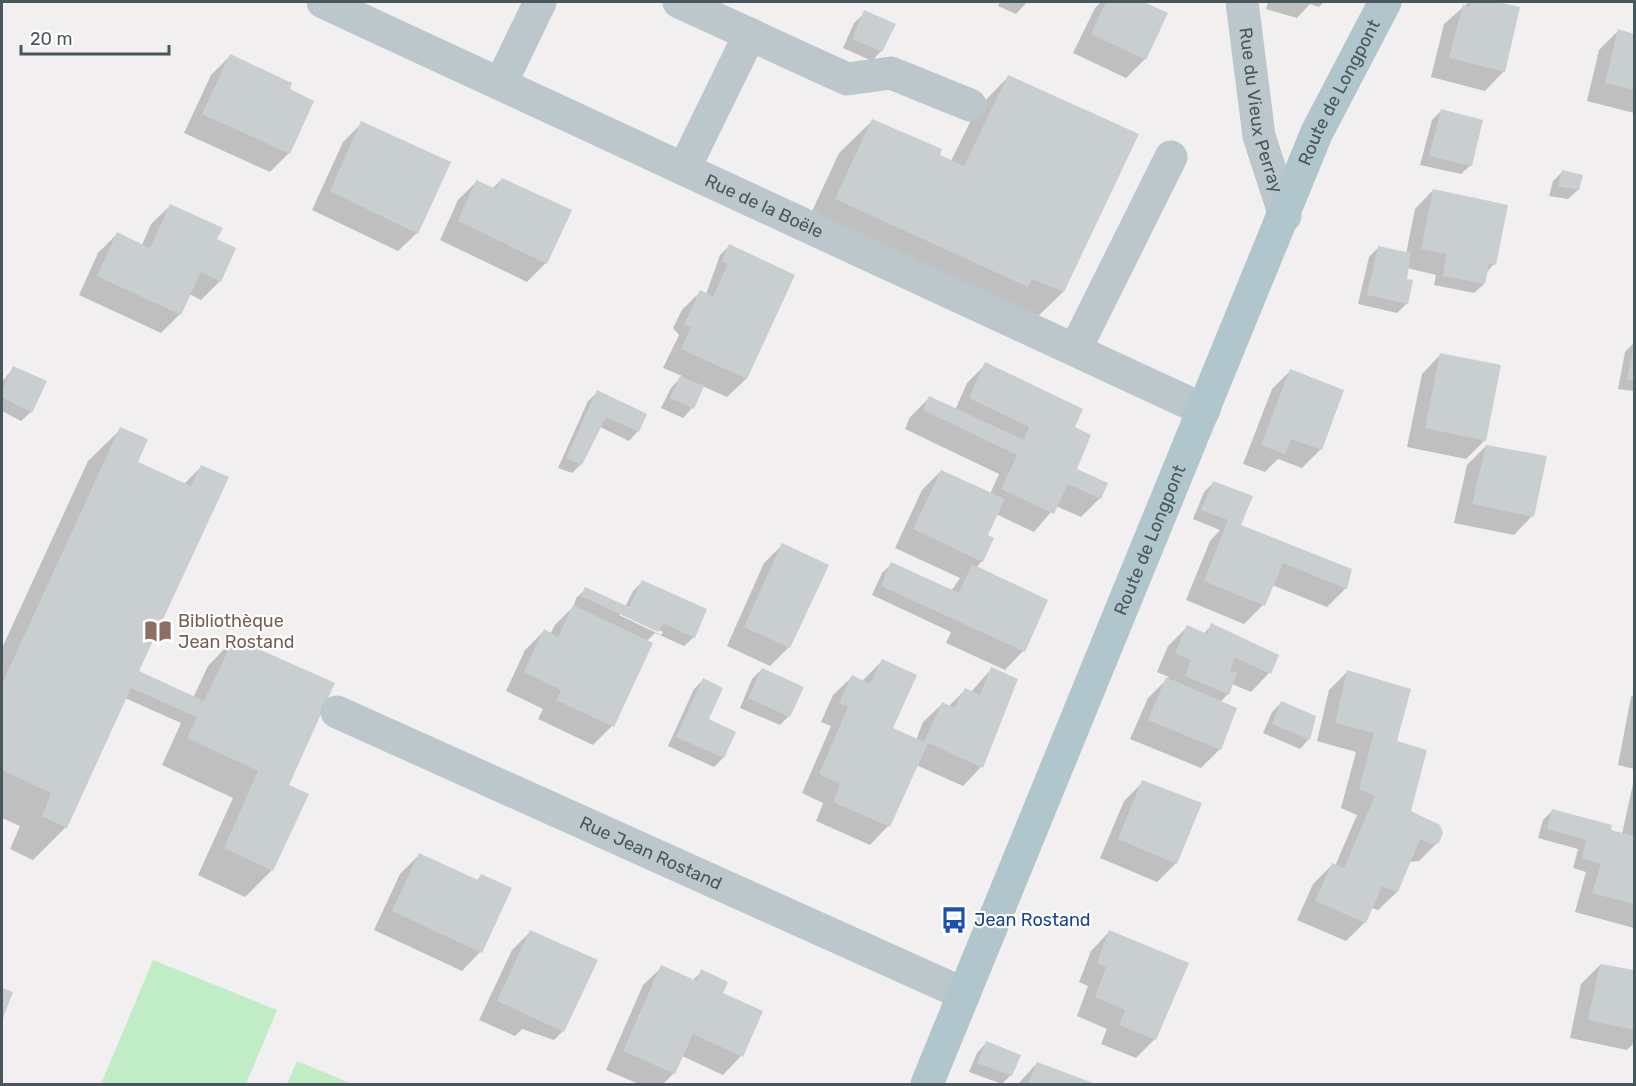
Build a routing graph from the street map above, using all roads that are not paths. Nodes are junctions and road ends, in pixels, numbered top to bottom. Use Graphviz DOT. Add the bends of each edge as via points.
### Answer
graph roads {
  1 [pos="324,2"];
  2 [pos="540,2"];
  3 [pos="679,2"];
  4 [pos="1242,2"];
  5 [pos="1385,2"];
  6 [pos="750,34"];
  7 [pos="501,83"];
  8 [pos="970,105"];
  9 [pos="1171,157"];
  10 [pos="684,169"];
  11 [pos="1285,216"];
  12 [pos="1075,350"];
  13 [pos="1204,410"];
  14 [pos="338,712"];
  15 [pos="964,994"];
  16 [pos="927,1084"];
  1 -- 7 [label="street, Rue de la Boële"];
  2 -- 7 [label="street"];
  3 -- 6 [label="street"];
  4 -- 11 [label="street, Rue du Vieux Perray" via="1259,136"];
  5 -- 11 [label="main road, Route de Longpont" via="1317,132"];
  6 -- 8 [label="street" via="847,79 891,73"];
  6 -- 10 [label="street"];
  7 -- 10 [label="street, Rue de la Boële"];
  9 -- 12 [label="street"];
  10 -- 12 [label="street, Rue de la Boële"];
  11 -- 13 [label="main road, Route de Longpont"];
  12 -- 13 [label="street, Rue de la Boële"];
  13 -- 15 [label="main road, Route de Longpont"];
  14 -- 15 [label="street, Rue Jean Rostand"];
  15 -- 16 [label="main road, Route de Longpont"];
}
